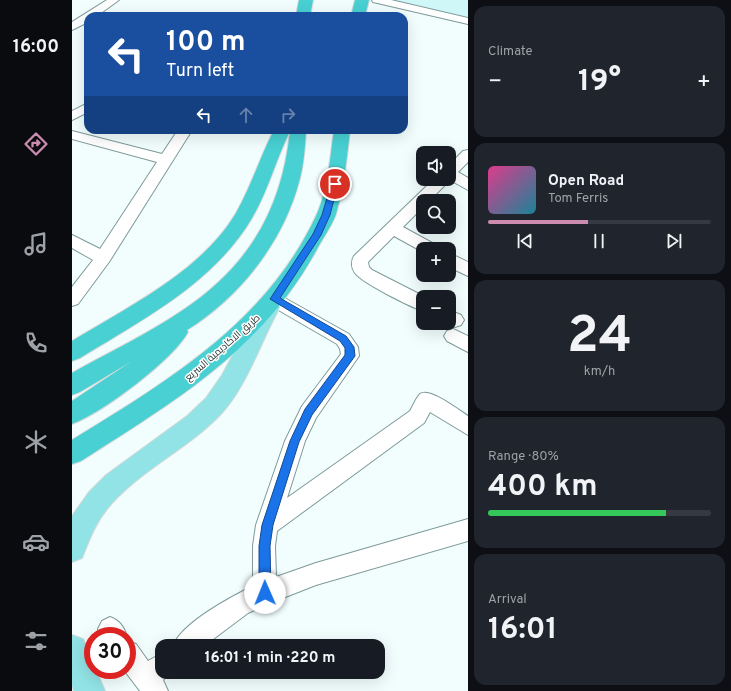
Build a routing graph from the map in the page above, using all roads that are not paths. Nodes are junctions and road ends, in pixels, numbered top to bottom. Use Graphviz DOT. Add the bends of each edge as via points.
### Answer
graph roads {
  1 [pos="114,0"];
  2 [pos="306,0"];
  3 [pos="377,0"];
  4 [pos="360,8"];
  5 [pos="94,12"];
  6 [pos="304,12"];
  7 [pos="380,12"];
  8 [pos="408,18"];
  9 [pos="84,19"];
  10 [pos="468,21"];
  11 [pos="72,27"];
  12 [pos="447,28"];
  13 [pos="84,109"];
  14 [pos="72,116"];
  15 [pos="183,134"];
  16 [pos="280,134"];
  17 [pos="298,134"];
  18 [pos="342,134"];
  19 [pos="72,135"];
  20 [pos="468,154"];
  21 [pos="167,160"];
  22 [pos="456,166"];
  23 [pos="456,177"];
  24 [pos="468,185"];
  25 [pos="436,186"];
  26 [pos="393,228"];
  27 [pos="72,241"];
  28 [pos="418,242"];
  29 [pos="103,258"];
  30 [pos="456,263"];
  31 [pos="468,270"];
  32 [pos="72,299"];
  33 [pos="416,300"];
  34 [pos="273,301"];
  35 [pos="187,320"];
  36 [pos="72,352"];
  37 [pos="72,385"];
  38 [pos="72,414"];
  39 [pos="468,426"];
  40 [pos="72,453"];
  41 [pos="268,525"];
  42 [pos="468,530"];
  43 [pos="72,548"];
  44 [pos="265,593"];
  45 [pos="194,639"];
  46 [pos="72,650"];
  47 [pos="136,661"];
  48 [pos="72,669"];
  49 [pos="154,678"];
  50 [pos="89,691"];
  1 -- 5 [label="street"];
  2 -- 6 [label="highway"];
  3 -- 10 [label="street"];
  4 -- 7 [label="street"];
  8 -- 12 [label="street"];
  9 -- 11 [label="street"];
  13 -- 14 [label="street"];
  15 -- 21 [label="street"];
  16 -- 36 [label="highway" via="244,216 220,249 183,280"];
  17 -- 35 [label="highway" via="297,158 291,185 264,243 238,276"];
  18 -- 34 [label="highway, طريق الاكاديمية السريع" via="337,173 326,215 302,258"];
  19 -- 21 [label="street"];
  20 -- 22 [label="street"];
  21 -- 29 [label="street"];
  23 -- 24 [label="street"];
  25 -- 26 [label="street"];
  26 -- 28 [label="street"];
  26 -- 33 [label="street" via="362,257 359,265 366,274"];
  27 -- 29 [label="street"];
  29 -- 32 [label="street"];
  30 -- 31 [label="street"];
  34 -- 40 [label="highway, طريق الاكاديمية السريع" via="246,329 194,374"];
  34 -- 41 [label="street" via="343,339 349,347 350,356 301,426"];
  34 -- 43 [label="main road" via="255,330 239,366 215,404 197,422 113,483 90,510"];
  35 -- 37 [label="highway"];
  35 -- 38 [label="highway" via="165,347 138,370"];
  39 -- 41 [label="street" via="427,400 417,417"];
  41 -- 44 [label="street" via="264,546"];
  42 -- 44 [label="street" via="316,574"];
  44 -- 45 [label="street" via="240,605"];
  46 -- 50 [label="main road"];
  47 -- 49 [label="street"];
  48 -- 50 [label="main road"];
}
